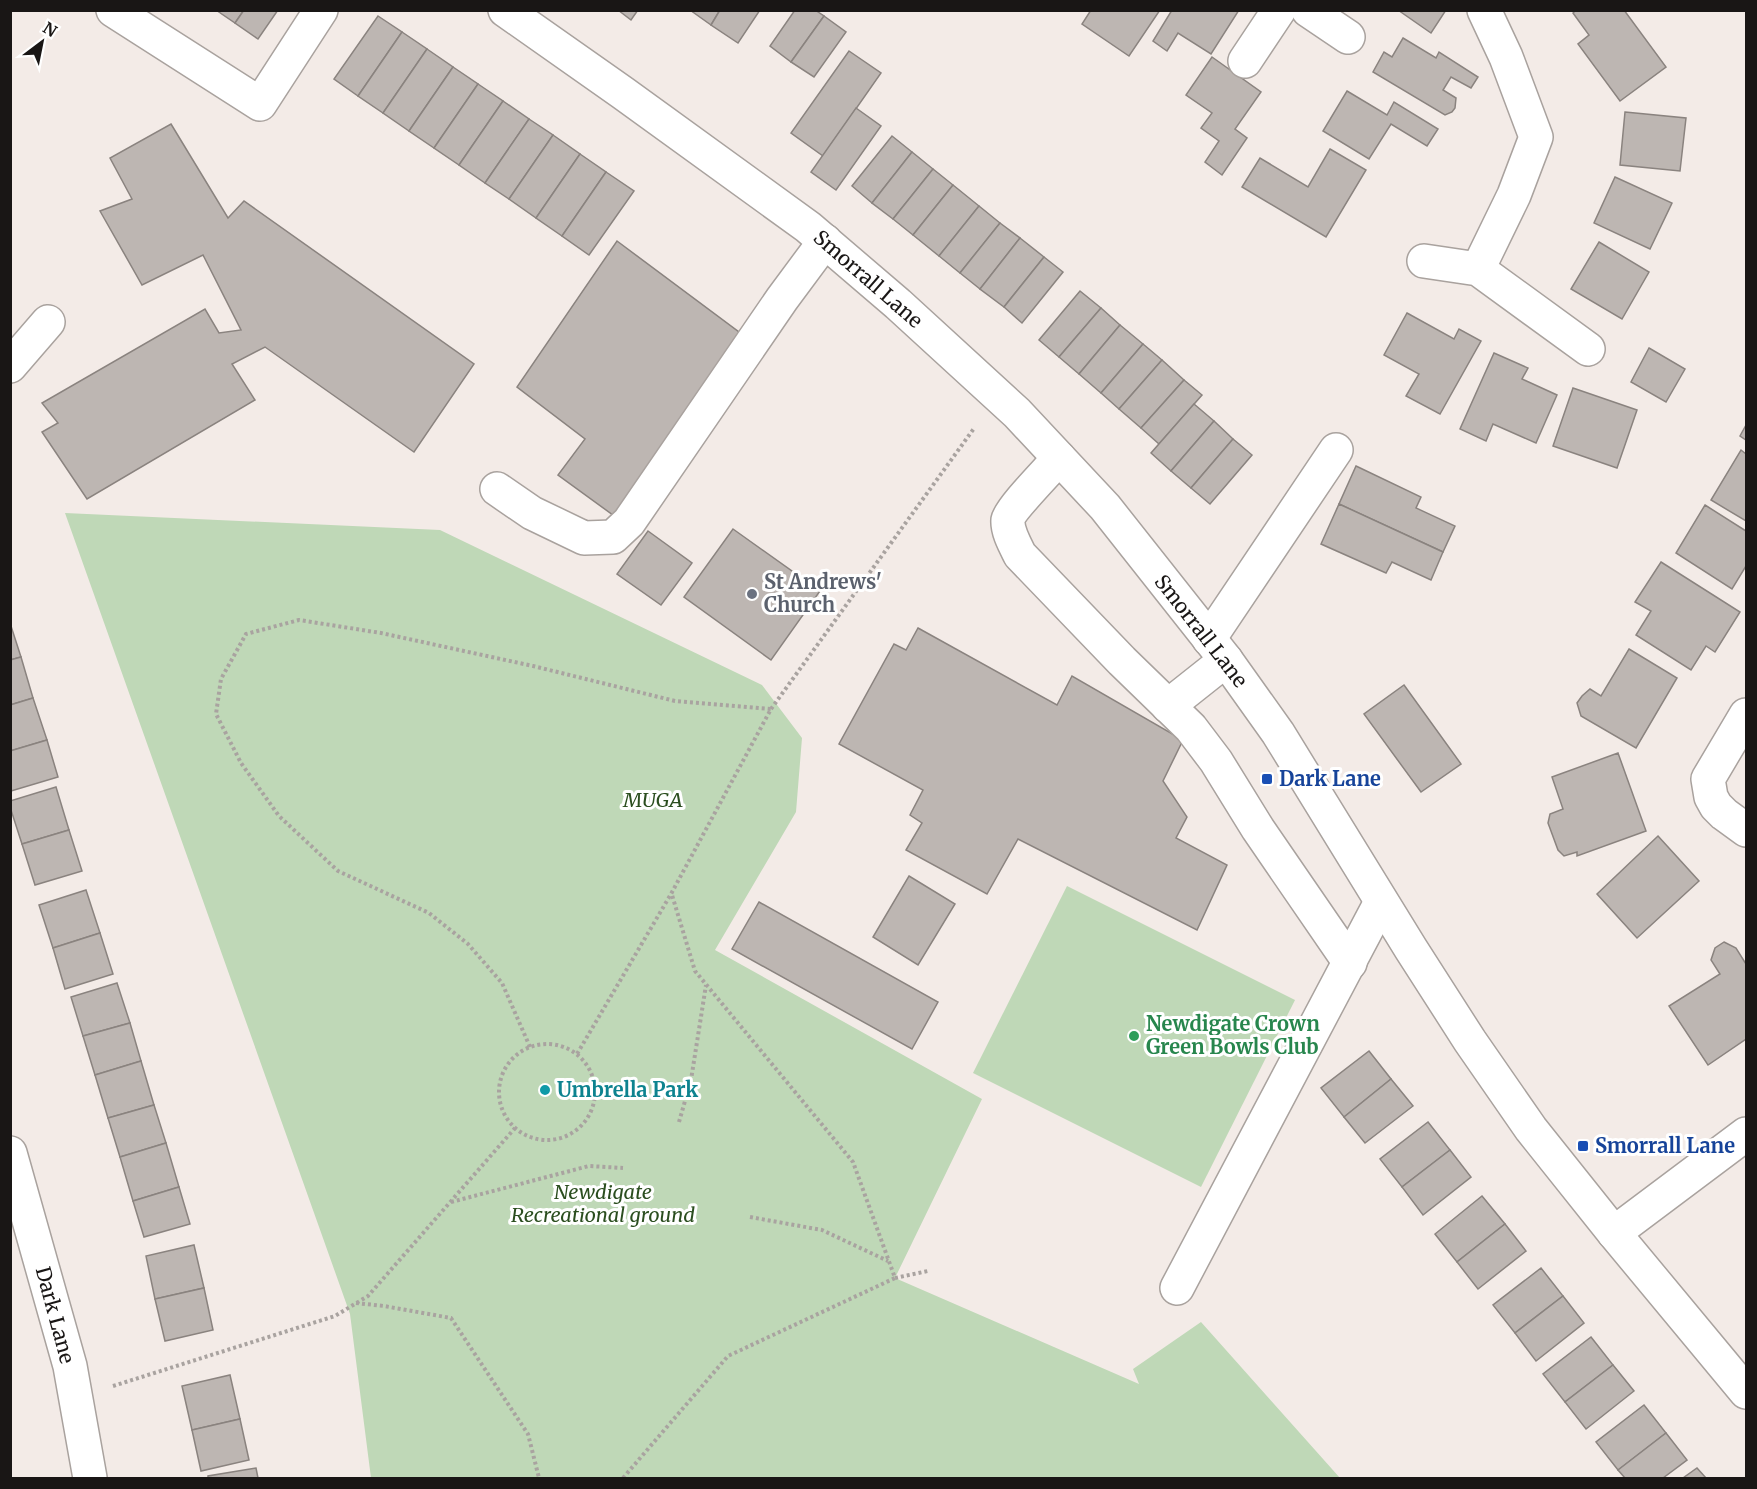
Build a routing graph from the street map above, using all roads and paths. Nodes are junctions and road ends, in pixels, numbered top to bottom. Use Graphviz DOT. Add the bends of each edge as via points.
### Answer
graph roads {
  1 [pos="113,10"];
  2 [pos="321,10"];
  3 [pos="505,10"];
  4 [pos="1279,10"];
  5 [pos="1308,10"];
  6 [pos="1484,10"];
  7 [pos="1348,37"];
  8 [pos="1245,61"];
  9 [pos="825,242"];
  10 [pos="1425,261"];
  11 [pos="1478,269"];
  12 [pos="48,322"];
  13 [pos="1588,349"];
  14 [pos="10,366"];
  15 [pos="998,396"];
  16 [pos="1336,450"];
  17 [pos="1059,458"];
  18 [pos="497,489"];
  19 [pos="1217,650"];
  20 [pos="1168,706"];
  21 [pos="771,709"];
  22 [pos="1746,715"];
  23 [pos="1746,830"];
  24 [pos="671,894"];
  25 [pos="1382,902"];
  26 [pos="1350,963"];
  27 [pos="706,984"];
  28 [pos="530,1047"];
  29 [pos="577,1053"];
  30 [pos="679,1122"];
  31 [pos="514,1128"];
  32 [pos="1746,1134"];
  33 [pos="10,1153"];
  34 [pos="623,1168"];
  35 [pos="450,1202"];
  36 [pos="750,1217"];
  37 [pos="1614,1233"];
  38 [pos="889,1261"];
  39 [pos="927,1271"];
  40 [pos="895,1278"];
  41 [pos="1177,1288"];
  42 [pos="356,1303"];
  43 [pos="1746,1392"];
  44 [pos="75,1398"];
  45 [pos="90,1479"];
  46 [pos="539,1479"];
  47 [pos="623,1479"];
  1 -- 2 [label="street" via="260,104"];
  3 -- 9 [label="street, Smorrall Lane"];
  4 -- 8 [label="street"];
  5 -- 7 [label="street"];
  6 -- 11 [label="street" via="1536,137 1514,195"];
  9 -- 15 [label="street, Smorrall Lane"];
  9 -- 18 [label="street" via="629,522 613,537 584,538 532,513"];
  10 -- 11 [label="street"];
  11 -- 13 [label="street"];
  12 -- 14 [label="street"];
  15 -- 17 [label="street, Smorrall Lane"];
  15 -- 21 [label="path"];
  16 -- 19 [label="street"];
  17 -- 19 [label="street, Smorrall Lane" via="1105,507"];
  17 -- 20 [label="street" via="1014,509 1008,519 1011,536 1020,555"];
  19 -- 20 [label="street"];
  19 -- 25 [label="street, Smorrall Lane" via="1278,733"];
  20 -- 26 [label="street" via="1216,761"];
  21 -- 24 [label="path"];
  21 -- 28 [label="path" via="675,701 381,633 299,620 246,634 221,679 216,714 241,763 279,816 338,871 429,913 468,944 502,983"];
  22 -- 23 [label="street" via="1708,779 1716,806"];
  24 -- 27 [label="path" via="695,971"];
  24 -- 29 [label="path"];
  25 -- 26 [label="street"];
  25 -- 37 [label="street, Smorrall Lane" via="1531,1129"];
  26 -- 41 [label="street"];
  27 -- 30 [label="path" via="691,1080"];
  27 -- 38 [label="path" via="853,1162"];
  28 -- 29 [label="path" via="556,1043"];
  28 -- 31 [label="path" via="508,1063 500,1078 504,1114"];
  29 -- 31 [label="path" via="594,1078 596,1096 591,1113 580,1128 565,1137 548,1140 530,1137"];
  31 -- 35 [label="path"];
  32 -- 37 [label="street"];
  33 -- 44 [label="street, Dark Lane" via="70,1366"];
  34 -- 35 [label="path" via="589,1166"];
  35 -- 42 [label="path" via="368,1296"];
  36 -- 38 [label="path" via="822,1230"];
  37 -- 43 [label="street, Smorrall Lane"];
  38 -- 40 [label="path"];
  39 -- 40 [label="path"];
  40 -- 47 [label="path" via="728,1356"];
  42 -- 44 [label="path" via="335,1316"];
  42 -- 46 [label="path" via="451,1318 528,1434"];
  44 -- 45 [label="street, Dark Lane"];
}
